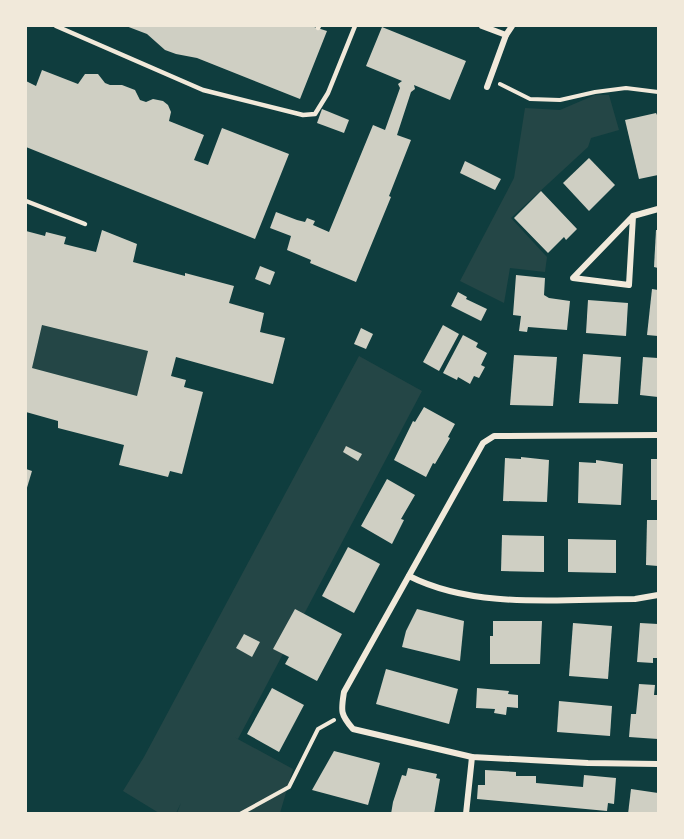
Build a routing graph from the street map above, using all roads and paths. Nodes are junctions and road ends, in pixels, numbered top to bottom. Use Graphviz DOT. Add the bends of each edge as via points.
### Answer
graph roads {
  1 [pos="56,26"];
  2 [pos="354,26"];
  3 [pos="482,26"];
  4 [pos="512,26"];
  5 [pos="506,35"];
  6 [pos="491,79"];
  7 [pos="487,87"];
  8 [pos="658,92"];
  9 [pos="26,201"];
  10 [pos="658,209"];
  11 [pos="633,216"];
  12 [pos="85,224"];
  13 [pos="658,435"];
  14 [pos="409,576"];
  15 [pos="658,595"];
  16 [pos="342,715"];
  17 [pos="472,756"];
  18 [pos="658,764"];
  19 [pos="240,813"];
  20 [pos="466,813"];
  1 -- 2 [label="lane" via="203,90 303,115 315,114 328,93"];
  3 -- 5 [label="street"];
  4 -- 5 [label="street"];
  5 -- 6 [label="street"];
  6 -- 7 [label="street"];
  6 -- 8 [label="path" via="530,99 560,100 626,88"];
  9 -- 12 [label="lane"];
  10 -- 11 [label="street"];
  11 -- 11 [label="street" via="624,224 573,278 629,285"];
  13 -- 14 [label="street" via="494,436 483,443"];
  14 -- 15 [label="street" via="426,585 491,600 635,599"];
  14 -- 16 [label="street" via="345,692"];
  16 -- 17 [label="street" via="353,729"];
  16 -- 19 [label="path" via="318,729 289,787"];
  17 -- 18 [label="street"];
  17 -- 20 [label="street"];
}
